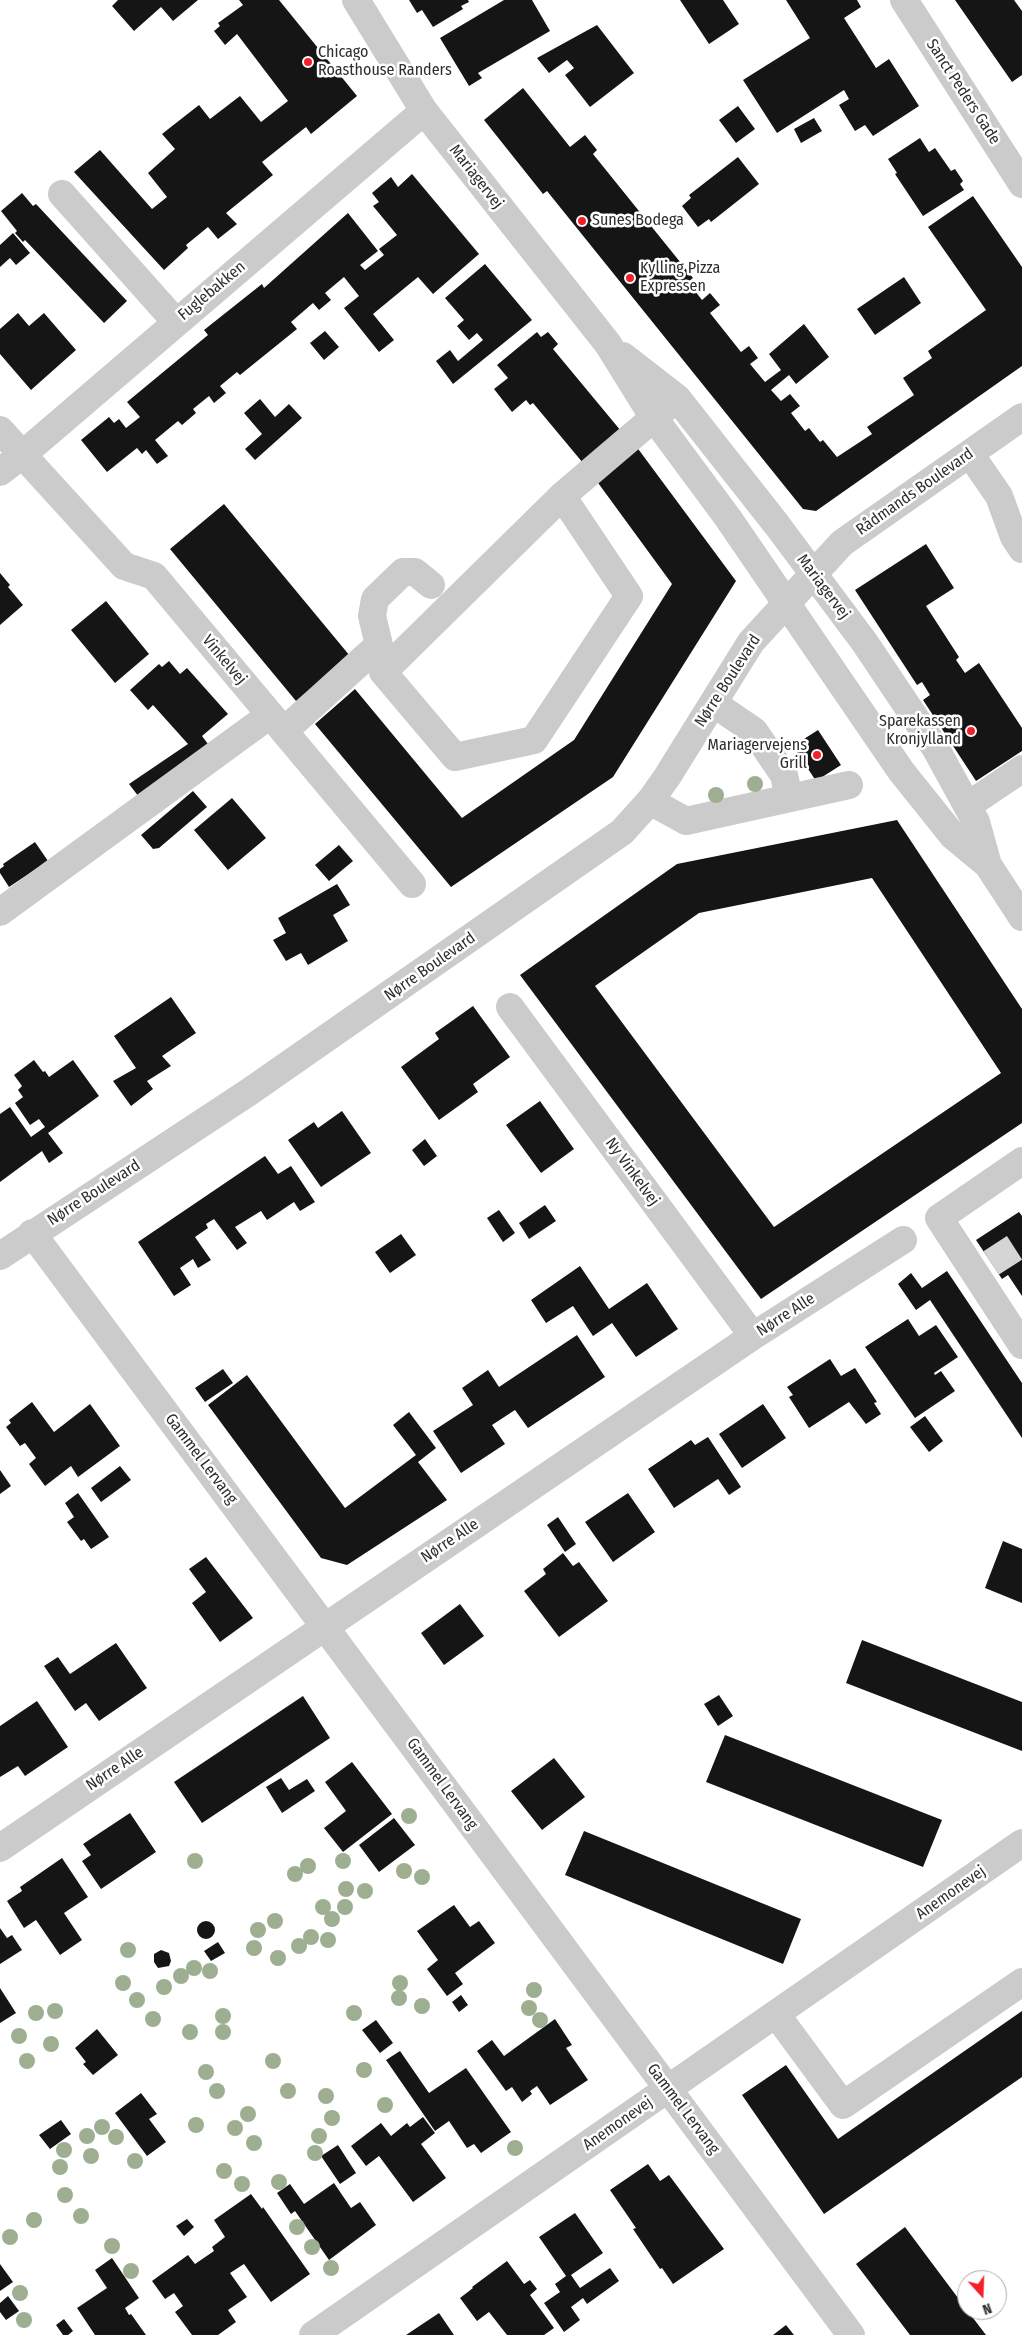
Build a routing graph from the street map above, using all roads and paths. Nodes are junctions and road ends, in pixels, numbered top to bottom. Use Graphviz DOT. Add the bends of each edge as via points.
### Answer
graph roads {
  1 [pos="356,0"];
  2 [pos="904,0"];
  3 [pos="424,111"];
  4 [pos="1022,184"];
  5 [pos="62,194"];
  6 [pos="176,322"];
  7 [pos="608,344"];
  8 [pos="677,398"];
  9 [pos="1022,416"];
  10 [pos="654,418"];
  11 [pos="0,430"];
  12 [pos="970,454"];
  13 [pos="22,455"];
  14 [pos="0,472"];
  15 [pos="562,496"];
  16 [pos="1022,549"];
  17 [pos="813,574"];
  18 [pos="431,585"];
  19 [pos="787,603"];
  20 [pos="713,703"];
  21 [pos="277,723"];
  22 [pos="1022,769"];
  23 [pos="849,785"];
  24 [pos="789,798"];
  25 [pos="650,801"];
  26 [pos="967,806"];
  27 [pos="988,865"];
  28 [pos="412,884"];
  29 [pos="0,912"];
  30 [pos="1022,917"];
  31 [pos="510,1007"];
  32 [pos="1022,1161"];
  33 [pos="32,1233"];
  34 [pos="903,1240"];
  35 [pos="0,1256"];
  36 [pos="753,1336"];
  37 [pos="1022,1345"];
  38 [pos="325,1626"];
  39 [pos="1022,1843"];
  40 [pos="0,1848"];
  41 [pos="1022,1982"];
  42 [pos="776,2014"];
  43 [pos="668,2089"];
  44 [pos="313,2335"];
  45 [pos="851,2335"];
  1 -- 3 [label="street, Mariagervej"];
  2 -- 4 [label="street, Sanct Peders Gade"];
  3 -- 6 [label="street, Fuglebakken"];
  3 -- 7 [label="street, Mariagervej"];
  5 -- 6 [label="street"];
  6 -- 13 [label="street, Fuglebakken"];
  7 -- 8 [label="street, Mariagervej"];
  7 -- 10 [label="street, Mariagervej"];
  8 -- 10 [label="street"];
  8 -- 17 [label="street, Mariagervej"];
  9 -- 12 [label="street, Rådmands Boulevard"];
  10 -- 15 [label="street"];
  10 -- 19 [label="street, Mariagervej"];
  11 -- 13 [label="street, Vinkelvej"];
  12 -- 16 [label="street" via="998,496"];
  12 -- 17 [label="street, Rådmands Boulevard" via="842,543"];
  13 -- 14 [label="street, Fuglebakken"];
  13 -- 21 [label="street, Vinkelvej" via="124,566 154,576"];
  15 -- 15 [label="street" via="383,672 455,757 534,740 629,596"];
  17 -- 19 [label="street, Rådmands Boulevard"];
  17 -- 26 [label="street, Mariagervej" via="865,643 936,748"];
  18 -- 21 [label="street" via="415,572 403,572 375,599 372,616 379,645"];
  19 -- 20 [label="street, Nørre Boulevard" via="751,642"];
  19 -- 27 [label="street, Mariagervej" via="901,772 953,836"];
  20 -- 24 [label="street" via="754,731 784,775"];
  20 -- 25 [label="street, Nørre Boulevard"];
  21 -- 28 [label="street, Vinkelvej"];
  21 -- 29 [label="street"];
  22 -- 26 [label="street"];
  23 -- 24 [label="street"];
  24 -- 25 [label="street" via="686,821"];
  25 -- 33 [label="street, Nørre Boulevard" via="622,832 508,913 249,1092"];
  26 -- 27 [label="street, Mariagervej" via="976,822"];
  27 -- 30 [label="street, Mariagervej"];
  31 -- 36 [label="street, Ny Vinkelvej"];
  32 -- 37 [label="street" via="939,1218 983,1268"];
  33 -- 35 [label="street, Nørre Boulevard"];
  33 -- 38 [label="street, Gammel Lervang"];
  34 -- 36 [label="street, Nørre Alle"];
  36 -- 38 [label="street, Nørre Alle"];
  38 -- 40 [label="street, Nørre Alle"];
  38 -- 43 [label="street, Gammel Lervang"];
  39 -- 42 [label="street, Anemonevej"];
  41 -- 42 [label="street" via="843,2105"];
  42 -- 43 [label="street, Anemonevej"];
  43 -- 44 [label="street, Anemonevej"];
  43 -- 45 [label="street, Gammel Lervang"];
}
